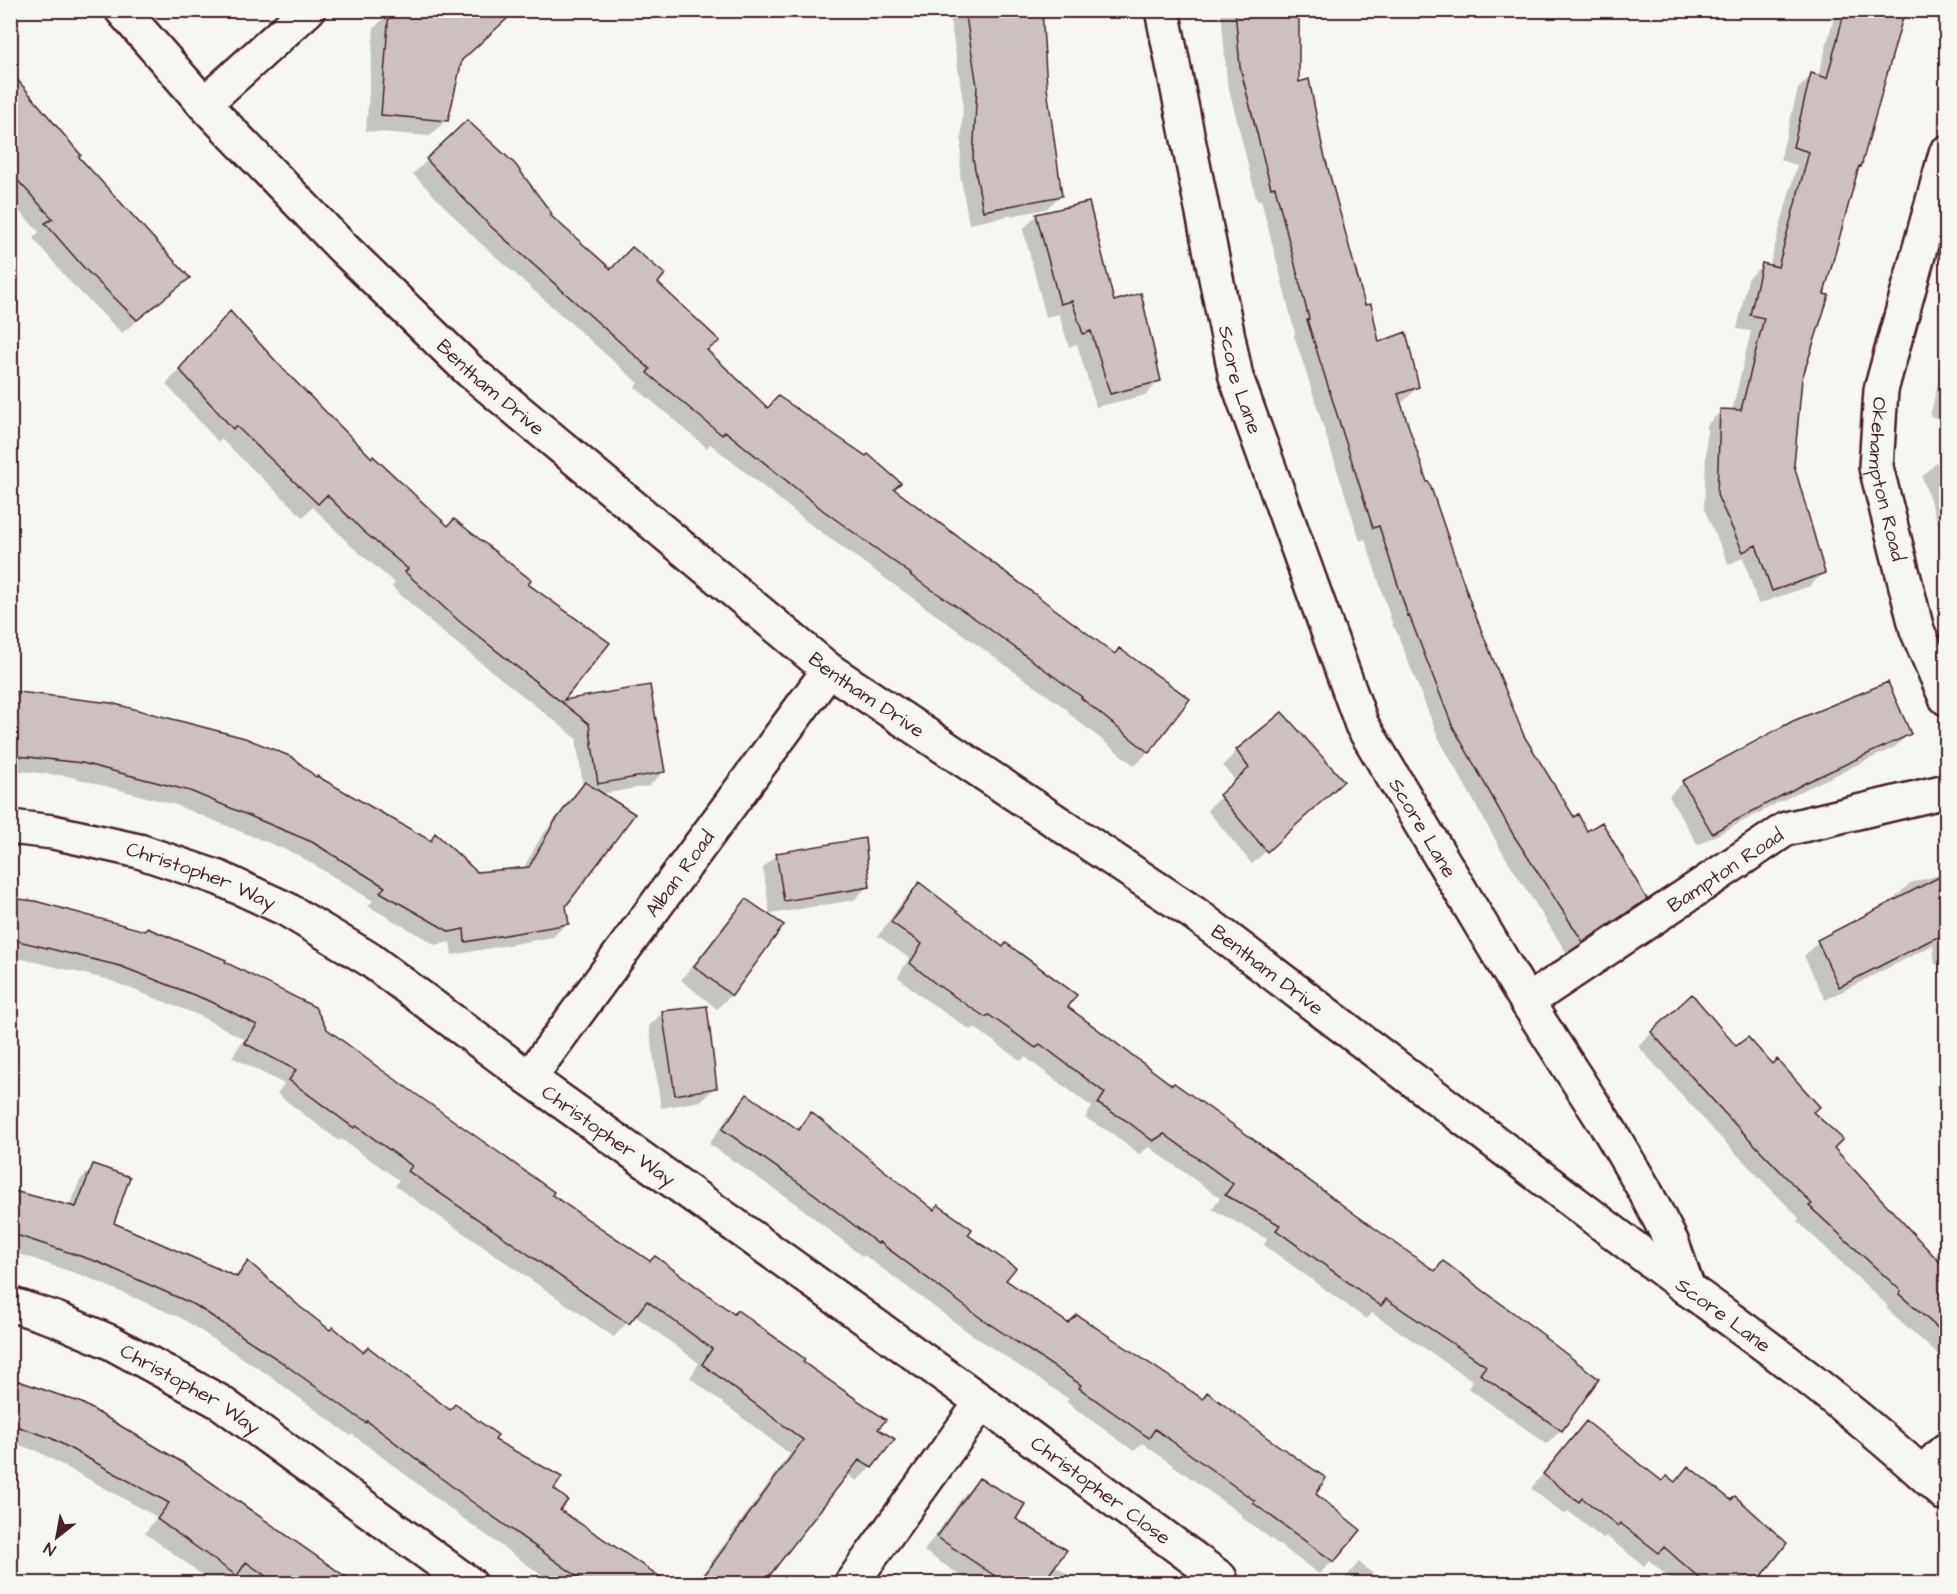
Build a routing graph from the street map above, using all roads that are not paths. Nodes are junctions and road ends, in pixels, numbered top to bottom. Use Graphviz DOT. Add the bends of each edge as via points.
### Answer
graph roads {
  1 [pos="123,10"];
  2 [pos="309,10"];
  3 [pos="1162,10"];
  4 [pos="204,104"];
  5 [pos="1947,153"];
  6 [pos="829,670"];
  7 [pos="1947,698"];
  8 [pos="1947,791"];
  9 [pos="10,827"];
  10 [pos="1527,1002"];
  11 [pos="529,1078"];
  12 [pos="1688,1289"];
  13 [pos="10,1304"];
  14 [pos="982,1402"];
  15 [pos="1947,1450"];
  16 [pos="1922,1473"];
  17 [pos="1947,1496"];
  18 [pos="1220,1578"];
  19 [pos="470,1584"];
  20 [pos="851,1584"];
  1 -- 4 [label="street, Bentham Drive"];
  2 -- 4 [label="street"];
  3 -- 10 [label="street, Score Lane" via="1236,377 1358,714"];
  4 -- 6 [label="street, Bentham Drive" via="342,247 470,371"];
  5 -- 7 [label="street, Okehampton Road" via="1881,390 1876,467 1917,630"];
  6 -- 11 [label="street, Alban Road"];
  6 -- 12 [label="street, Bentham Drive" via="1195,914"];
  8 -- 10 [label="street, Bampton Road" via="1786,829"];
  9 -- 11 [label="street, Christopher Way" via="139,851 219,878 286,909 369,959"];
  10 -- 12 [label="street, Score Lane" via="1644,1189 1672,1243"];
  11 -- 14 [label="street, Christopher Way"];
  12 -- 16 [label="street, Score Lane" via="1770,1346"];
  13 -- 19 [label="street, Christopher Way" via="110,1342 220,1402"];
  14 -- 18 [label="street, Christopher Close"];
  14 -- 20 [label="street"];
  15 -- 16 [label="street"];
  16 -- 17 [label="street, Score Lane"];
}
